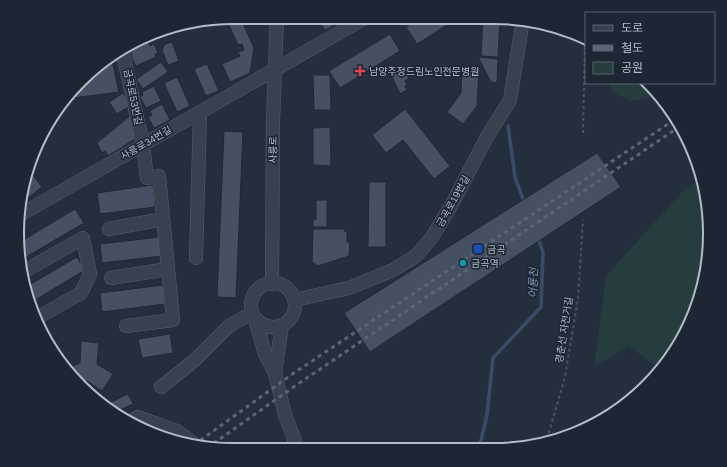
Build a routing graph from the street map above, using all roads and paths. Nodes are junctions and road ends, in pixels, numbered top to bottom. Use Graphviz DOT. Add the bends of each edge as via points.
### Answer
graph roads {
  1 [pos="277,24"];
  2 [pos="354,24"];
  3 [pos="522,26"];
  4 [pos="585,45"];
  5 [pos="123,55"];
  6 [pos="274,70"];
  7 [pos="200,112"];
  8 [pos="583,133"];
  9 [pos="143,145"];
  10 [pos="25,212"];
  11 [pos="164,219"];
  12 [pos="583,220"];
  13 [pos="109,229"];
  14 [pos="196,258"];
  15 [pos="168,269"];
  16 [pos="27,270"];
  17 [pos="110,278"];
  18 [pos="272,284"];
  19 [pos="294,300"];
  20 [pos="41,316"];
  21 [pos="254,316"];
  22 [pos="282,325"];
  23 [pos="126,326"];
  24 [pos="275,373"];
  25 [pos="161,387"];
  26 [pos="136,418"];
  27 [pos="548,436"];
  28 [pos="186,437"];
  29 [pos="296,443"];
  1 -- 6 [label="street, 사릉로"];
  2 -- 6 [label="street, 사릉로34번길"];
  3 -- 19 [label="street, 금곡로19번길" via="510,100 432,237 416,256 393,270 349,288"];
  4 -- 8 [label="path"];
  5 -- 9 [label="street, 금곡로53번길"];
  6 -- 7 [label="street, 사릉로34번길"];
  6 -- 18 [label="street, 사릉로"];
  7 -- 9 [label="street, 사릉로34번길"];
  7 -- 14 [label="street"];
  9 -- 10 [label="street, 사릉로34번길"];
  9 -- 11 [label="street, 금곡로53번길" via="147,178 159,176"];
  11 -- 13 [label="street"];
  11 -- 15 [label="street"];
  12 -- 27 [label="path, 경춘선 자전거길" via="578,299 565,377"];
  15 -- 17 [label="street"];
  15 -- 23 [label="street" via="173,320"];
  16 -- 20 [label="street" via="82,238 90,274 81,293"];
  18 -- 19 [label="street" via="286,288"];
  18 -- 21 [label="street" via="259,288 254,293 251,306"];
  19 -- 22 [label="street" via="293,314"];
  21 -- 22 [label="street" via="268,327"];
  21 -- 24 [label="street" via="265,354"];
  21 -- 25 [label="street" via="229,326 195,360"];
  22 -- 24 [label="street"];
  24 -- 29 [label="street" via="285,415"];
  26 -- 28 [label="street" via="177,431"];
}
